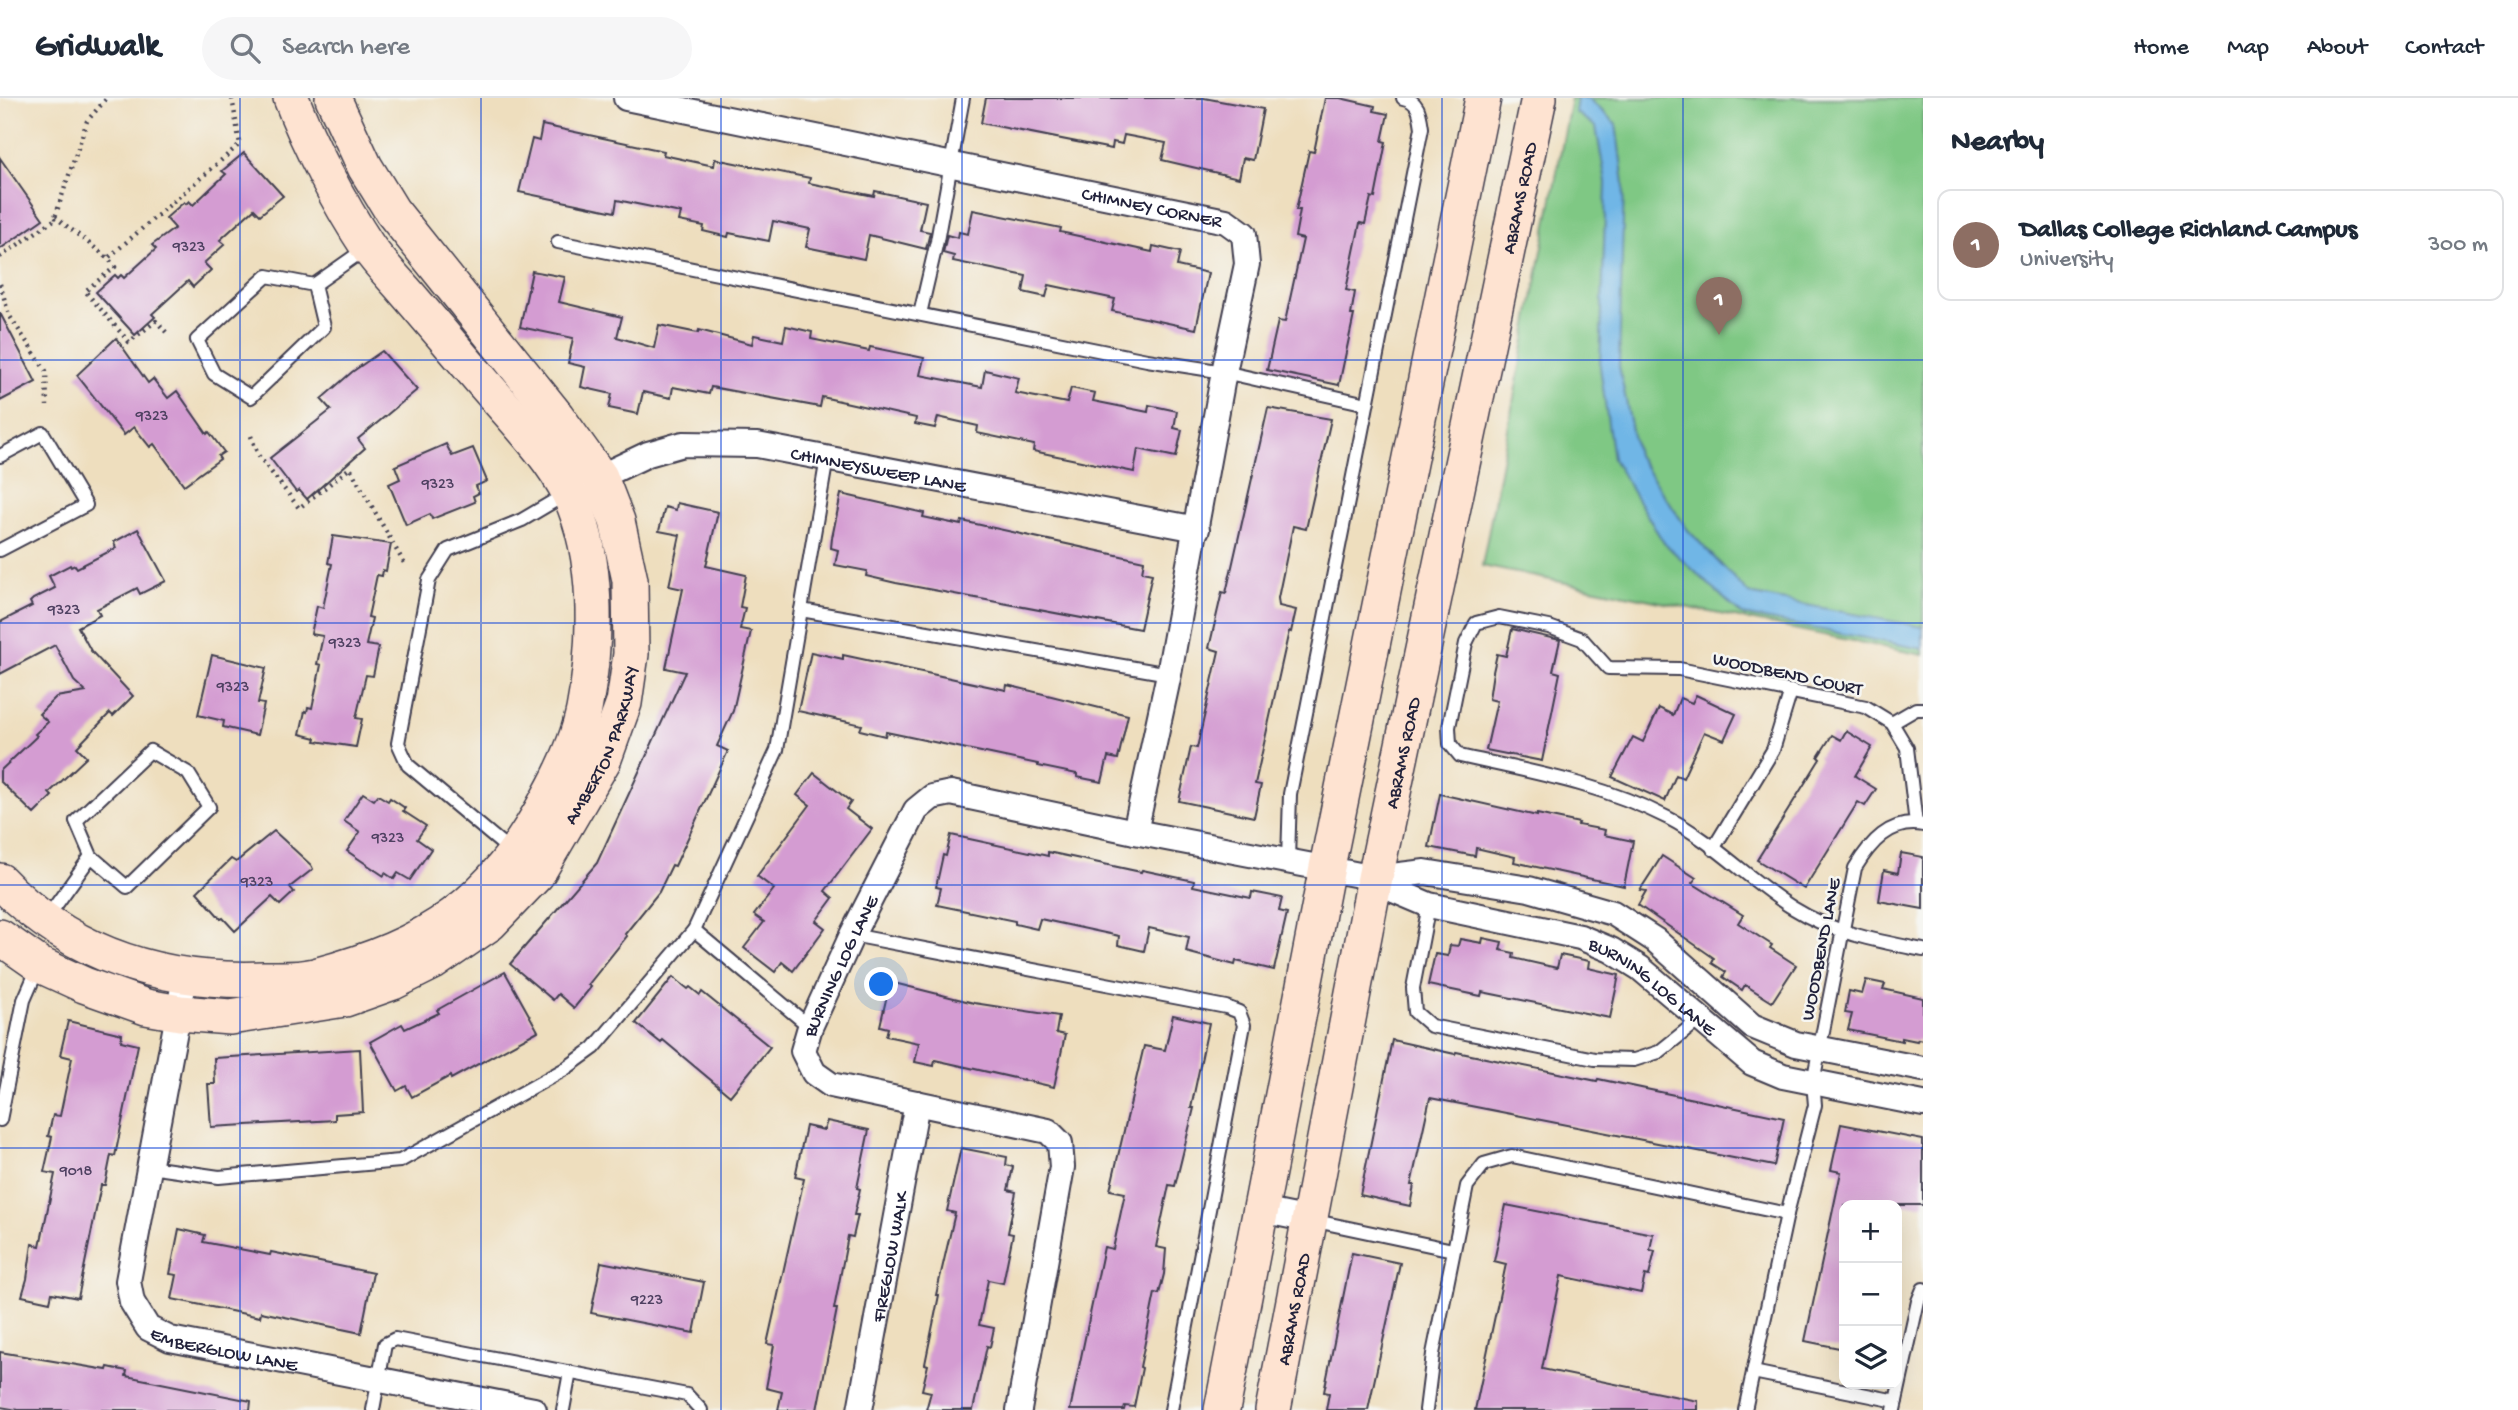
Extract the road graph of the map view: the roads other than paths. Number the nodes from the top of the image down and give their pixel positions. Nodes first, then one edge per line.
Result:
1 (334, 98) edge
2 (626, 98) edge
3 (963, 98) edge
4 (1403, 98) edge
5 (1483, 98) edge
6 (1539, 98) edge
7 (1550, 98) edge
8 (296, 99) edge
9 (951, 164) junction
10 (1523, 167) junction
11 (558, 242) dead end
12 (368, 247) junction
13 (314, 285) junction
14 (920, 314) junction
15 (1224, 372) junction
16 (1367, 404) junction
17 (0, 456) edge
18 (827, 458) junction
19 (600, 477) junction
20 (569, 492) junction
21 (1197, 529) junction
22 (0, 550) edge
23 (801, 610) junction
24 (1169, 674) junction
25 (1791, 691) junction
26 (1923, 709) edge
27 (1892, 723) junction
28 (1919, 825) edge
29 (1135, 832) junction
30 (1713, 849) junction
31 (514, 854) junction
32 (91, 856) junction
33 (1288, 860) junction
34 (1327, 867) junction
35 (1375, 878) junction
36 (0, 881) edge
37 (1429, 905) junction
38 (46, 920) junction
39 (694, 930) junction
40 (1841, 932) junction
41 (852, 935) junction
42 (0, 937) edge
43 (1923, 950) edge
44 (40, 965) junction
45 (186, 977) junction
46 (180, 1013) junction
47 (1699, 1020) junction
48 (810, 1027) junction
49 (1819, 1049) junction
50 (1923, 1069) edge
51 (1813, 1082) junction
52 (917, 1102) junction
53 (1923, 1104) edge
54 (0, 1120) edge
55 (150, 1167) junction
56 (1261, 1210) junction
57 (1787, 1214) junction
58 (1310, 1220) junction
59 (1453, 1251) junction
60 (1921, 1298) edge
61 (570, 1372) junction
62 (1753, 1372) junction
63 (378, 1380) junction
64 (1895, 1406) edge
65 (373, 1410) edge
66 (534, 1410) edge
67 (563, 1410) edge
68 (701, 1410) edge
69 (860, 1410) edge
70 (1019, 1410) edge
71 (1171, 1410) edge
72 (1222, 1410) edge
73 (1273, 1410) edge
74 (1426, 1410) edge
75 (1745, 1410) edge

1 - 19 street, AMBERTON PARKWAY
2 - 9 street, CHIMNEY CORNER
3 - 9 lane
4 - 16 lane
5 - 34 street
6 - 10 street, ABRAMS ROAD
7 - 10 street
8 - 12 street, AMBERTON PARKWAY
9 - 14 lane
9 - 15 street, CHIMNEY CORNER
10 - 35 street, ABRAMS ROAD
11 - 14 lane
12 - 13 lane
12 - 20 street, AMBERTON PARKWAY
13 - 13 lane
14 - 15 lane
15 - 16 lane
15 - 21 street, CHIMNEY CORNER
16 - 33 lane
17 - 22 lane
18 - 19 street, CHIMNEYSWEEP LANE
18 - 21 street, CHIMNEYSWEEP LANE
18 - 23 lane
19 - 20 street, CHIMNEYSWEEP LANE
19 - 46 street, AMBERTON PARKWAY
20 - 31 street, AMBERTON PARKWAY
20 - 31 lane
21 - 24 street, CHIMNEY CORNER
23 - 24 lane
23 - 39 lane
24 - 29 street, CHIMNEY CORNER
25 - 27 lane, WOODBEND COURT
25 - 30 lane
25 - 30 lane, WOODBEND COURT
26 - 27 lane
27 - 28 lane
28 - 40 lane, WOODBEND LANE
29 - 33 street, BURNING LOG LANE
29 - 41 street, BURNING LOG LANE
30 - 40 lane
31 - 45 street, AMBERTON PARKWAY
32 - 32 lane
32 - 38 lane
33 - 34 street, BURNING LOG LANE
34 - 35 street, BURNING LOG LANE
34 - 56 street
35 - 37 street, BURNING LOG LANE
35 - 49 street, BURNING LOG LANE
35 - 58 street, ABRAMS ROAD
36 - 38 street, AMBERTON PARKWAY
37 - 47 street, BURNING LOG LANE
37 - 47 lane
38 - 45 street, AMBERTON PARKWAY
39 - 48 lane
39 - 55 lane
40 - 43 lane
40 - 49 lane, WOODBEND LANE
41 - 48 street, BURNING LOG LANE
41 - 71 lane
42 - 44 street, AMBERTON PARKWAY
44 - 46 street, AMBERTON PARKWAY
44 - 54 lane
45 - 46 street, EMBERGLOW LANE
46 - 55 street, EMBERGLOW LANE
47 - 51 street, BURNING LOG LANE
48 - 52 street, BURNING LOG LANE
49 - 50 street, BURNING LOG LANE
49 - 51 lane, WOODBEND LANE
51 - 53 street, BURNING LOG LANE
51 - 57 lane, WOODBEND LANE
52 - 69 street, FIREGLOW WALK
52 - 70 street, BURNING LOG LANE
55 - 63 street, EMBERGLOW LANE
56 - 58 street
56 - 72 street
57 - 59 lane
57 - 62 lane, WOODBEND LANE
58 - 59 lane
58 - 73 street, ABRAMS ROAD
59 - 74 lane
60 - 64 lane
61 - 63 lane
61 - 67 lane
61 - 68 lane
62 - 64 lane
62 - 75 lane, WOODBEND LANE
63 - 65 lane
63 - 66 street, EMBERGLOW LANE

